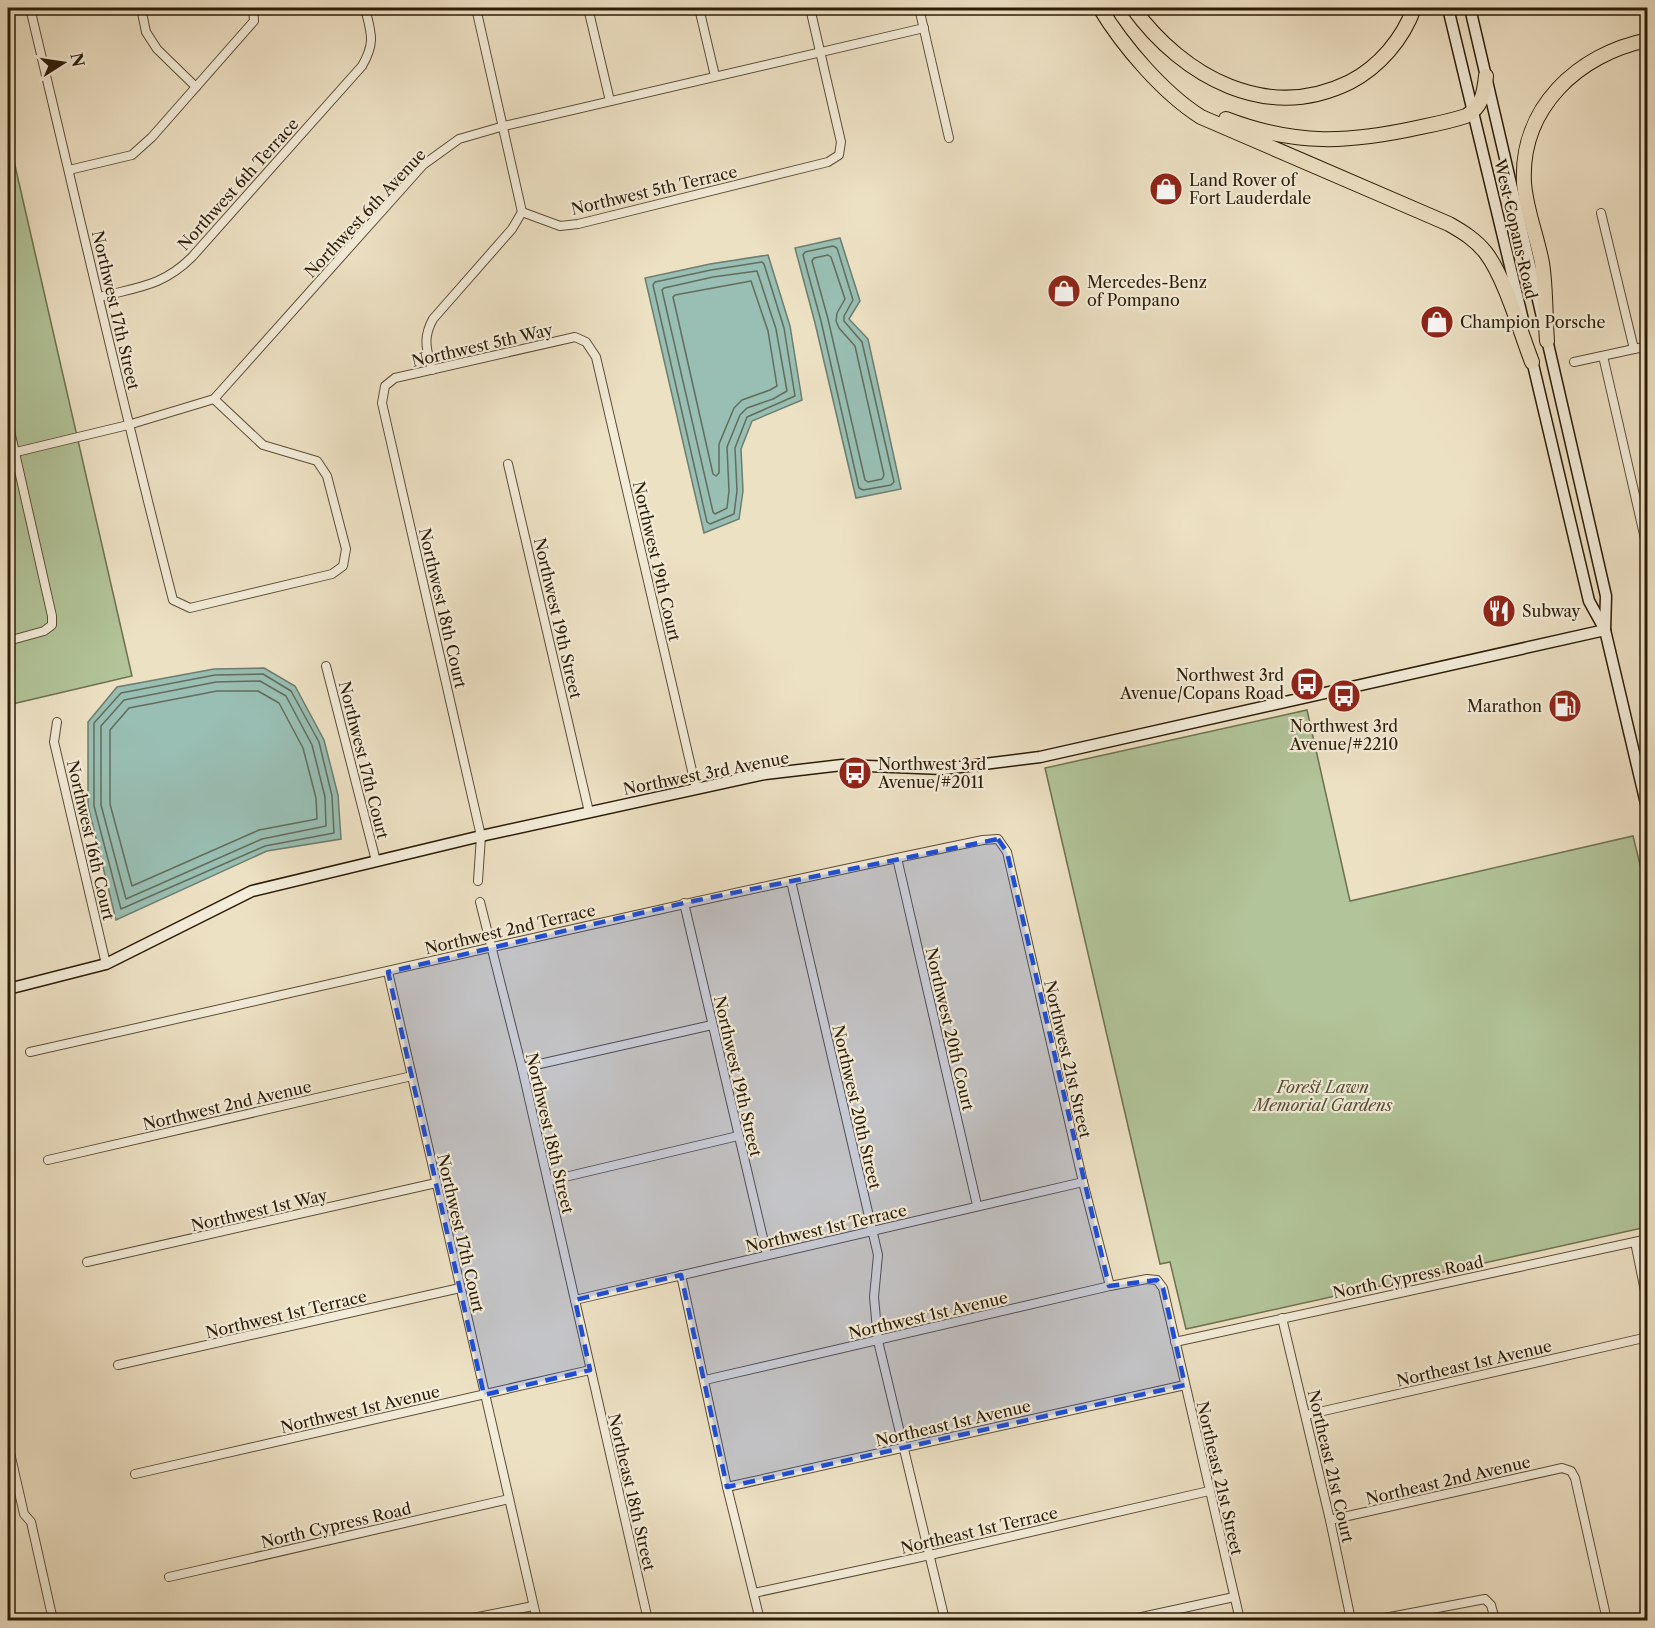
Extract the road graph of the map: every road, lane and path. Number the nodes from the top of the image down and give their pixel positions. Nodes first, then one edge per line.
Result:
1 (30, 8) edge
2 (141, 8) edge
3 (253, 8) edge
4 (365, 8) edge
5 (476, 8) edge
6 (588, 8) edge
7 (699, 8) edge
8 (810, 8) edge
9 (919, 8) edge
10 (1100, 8) edge
11 (1133, 8) edge
12 (1414, 8) edge
13 (1448, 8) edge
14 (1470, 8) edge
15 (924, 28) junction
16 (1647, 40) edge
17 (820, 52) junction
18 (1147, 67) junction
19 (715, 76) junction
20 (1486, 76) junction
21 (196, 87) junction
22 (610, 101) junction
23 (1473, 112) junction
24 (504, 126) junction
25 (949, 138) dead end
26 (69, 170) junction
27 (522, 212) junction
28 (1600, 213) dead end
29 (100, 297) junction
30 (1547, 341) junction
31 (586, 342) joint
32 (1647, 346) edge
33 (1634, 349) junction
34 (1603, 356) junction
35 (1532, 362) junction
36 (1574, 363) dead end
37 (432, 370) junction
38 (386, 386) joint
39 (214, 399) junction
40 (8, 422) edge
41 (128, 425) junction
42 (11, 453) edge
43 (508, 464) dead end
44 (1647, 552) edge
45 (1605, 630) junction
46 (8, 641) edge
47 (326, 666) dead end
48 (57, 722) dead end
49 (696, 788) junction
50 (590, 812) junction
51 (1647, 812) edge
52 (481, 836) junction
53 (998, 839) joint
54 (897, 858) junction
55 (376, 861) junction
56 (478, 881) dead end
57 (791, 881) junction
58 (480, 902) dead end
59 (684, 903) junction
60 (492, 947) junction
61 (106, 964) junction
62 (388, 972) junction
63 (8, 989) edge
64 (712, 1025) junction
65 (30, 1052) dead end
66 (522, 1068) junction
67 (412, 1076) junction
68 (738, 1136) junction
69 (48, 1160) dead end
70 (548, 1181) junction
71 (1083, 1182) junction
72 (436, 1183) junction
73 (978, 1205) junction
74 (872, 1232) junction
75 (1647, 1239) edge
76 (1635, 1242) junction
77 (767, 1255) junction
78 (87, 1262) dead end
79 (681, 1275) junction
80 (1110, 1286) junction
81 (460, 1288) junction
82 (574, 1300) junction
83 (1647, 1306) edge
84 (1282, 1318) junction
85 (1647, 1337) edge
86 (878, 1341) junction
87 (1175, 1342) junction
88 (118, 1365) dead end
89 (590, 1370) junction
90 (705, 1380) junction
91 (1185, 1385) junction
92 (484, 1395) junction
93 (1306, 1415) junction
94 (8, 1444) edge
95 (905, 1448) junction
96 (135, 1474) dead end
97 (727, 1487) junction
98 (1209, 1491) junction
99 (509, 1499) junction
100 (1330, 1520) junction
101 (930, 1555) junction
102 (169, 1577) dead end
103 (753, 1593) junction
104 (1234, 1597) junction
105 (533, 1606) junction
106 (53, 1620) edge
107 (463, 1620) edge
108 (537, 1620) edge
109 (648, 1620) edge
110 (760, 1620) edge
111 (945, 1620) edge
112 (1128, 1620) edge
113 (1240, 1620) edge
114 (1351, 1620) edge
115 (1374, 1620) edge
116 (1495, 1620) edge
117 (1607, 1620) edge

1 - 26 street, Northwest 17th Street
2 - 21 street
3 - 21 street
4 - 29 street, Northwest 6th Terrace
5 - 24 street
6 - 22 street
7 - 19 street
8 - 17 street
9 - 15 street
10 - 18 highway
11 - 12 highway
13 - 23 street, West Copans Road
14 - 20 street, West Copans Road
15 - 17 street, Northwest 6th Avenue
15 - 25 street
16 - 30 highway
17 - 19 street, Northwest 6th Avenue
17 - 27 street, Northwest 5th Terrace
18 - 23 highway
18 - 35 highway
19 - 22 street, Northwest 6th Avenue
20 - 23 highway
20 - 30 street, West Copans Road
21 - 26 street
22 - 24 street, Northwest 6th Avenue
23 - 35 street, West Copans Road
24 - 27 street
24 - 39 street, Northwest 6th Avenue
26 - 29 street, Northwest 17th Street
27 - 37 street
28 - 33 street
29 - 41 street, Northwest 17th Street
30 - 45 street, West Copans Road
31 - 37 street, Northwest 5th Way
31 - 49 street, Northwest 19th Court
32 - 33 street
33 - 34 street
34 - 36 street
34 - 44 street
35 - 45 street, West Copans Road
37 - 38 street, Northwest 5th Way
38 - 52 street, Northwest 18th Court
39 - 41 street
39 - 41 street, Northwest 17th Street
40 - 42 street
41 - 42 street
42 - 46 street
43 - 50 street, Northwest 19th Street
45 - 49 street, Northwest 3rd Avenue
45 - 51 street, West Copans Road
47 - 55 street, Northwest 17th Court
48 - 61 street, Northwest 16th Court
49 - 50 street, Northwest 3rd Avenue
50 - 52 street, Northwest 3rd Avenue
52 - 55 street, Northwest 3rd Avenue
52 - 56 street
53 - 54 street, Northwest 2nd Terrace
53 - 71 street, Northwest 21st Street
54 - 57 street, Northwest 2nd Terrace
54 - 73 street, Northwest 20th Court
55 - 61 street, Northwest 3rd Avenue
57 - 59 street, Northwest 2nd Terrace
57 - 74 street, Northwest 20th Street
58 - 60 street, Northwest 18th Street
59 - 60 street, Northwest 2nd Terrace
59 - 64 street, Northwest 19th Street
60 - 62 street, Northwest 2nd Terrace
60 - 66 street, Northwest 18th Street
61 - 63 street, Northwest 3rd Avenue
62 - 65 street, Northwest 2nd Terrace
62 - 67 street, Northwest 17th Court
64 - 66 street
64 - 68 street, Northwest 19th Street
66 - 70 street, Northwest 18th Street
67 - 69 street, Northwest 2nd Avenue
67 - 72 street, Northwest 17th Court
68 - 70 street
68 - 77 street, Northwest 19th Street
70 - 82 street, Northwest 18th Street
71 - 73 street, Northwest 1st Terrace
71 - 80 street, Northwest 21st Street
72 - 78 street, Northwest 1st Way
72 - 81 street, Northwest 17th Court
73 - 74 street, Northwest 1st Terrace
74 - 77 street, Northwest 1st Terrace
74 - 86 street, Northwest 20th Street
75 - 76 street, North Cypress Road
76 - 83 street
76 - 84 street, North Cypress Road
77 - 79 street, Northwest 1st Terrace
79 - 82 street, Northwest 1st Terrace
79 - 90 street
80 - 86 street, Northwest 1st Avenue
80 - 87 street, Northwest 1st Avenue
81 - 88 street, Northwest 1st Terrace
81 - 92 street, Northwest 17th Court
82 - 89 street, Northwest 18th Street
84 - 87 street, North Cypress Road
84 - 93 street, Northeast 21st Court
85 - 93 street, Northeast 1st Avenue
86 - 90 street, Northwest 1st Avenue
86 - 95 street, Northwest 20th Street
87 - 91 street, Northeast 21st Street
89 - 92 street, Northwest 1st Avenue
89 - 109 street, Northeast 18th Street
90 - 97 street
91 - 95 street, Northeast 1st Avenue
91 - 98 street, Northeast 21st Street
92 - 96 street, Northwest 1st Avenue
92 - 99 street, Northwest 17th Court
93 - 100 street, Northeast 21st Court
94 - 106 street
95 - 97 street, Northeast 1st Avenue
95 - 101 street, Northwest 20th Street
97 - 103 street
98 - 101 street, Northeast 1st Terrace
98 - 104 street, Northeast 21st Street
99 - 102 street, North Cypress Road
99 - 105 street, Northwest 17th Court
100 - 114 street, Northeast 21st Court
100 - 117 street, Northeast 2nd Avenue
101 - 103 street, Northeast 1st Terrace
101 - 111 street, Northwest 20th Street
103 - 110 street
104 - 112 street
104 - 113 street, Northeast 21st Street
105 - 107 street
105 - 108 street, Northwest 17th Court
115 - 116 street

